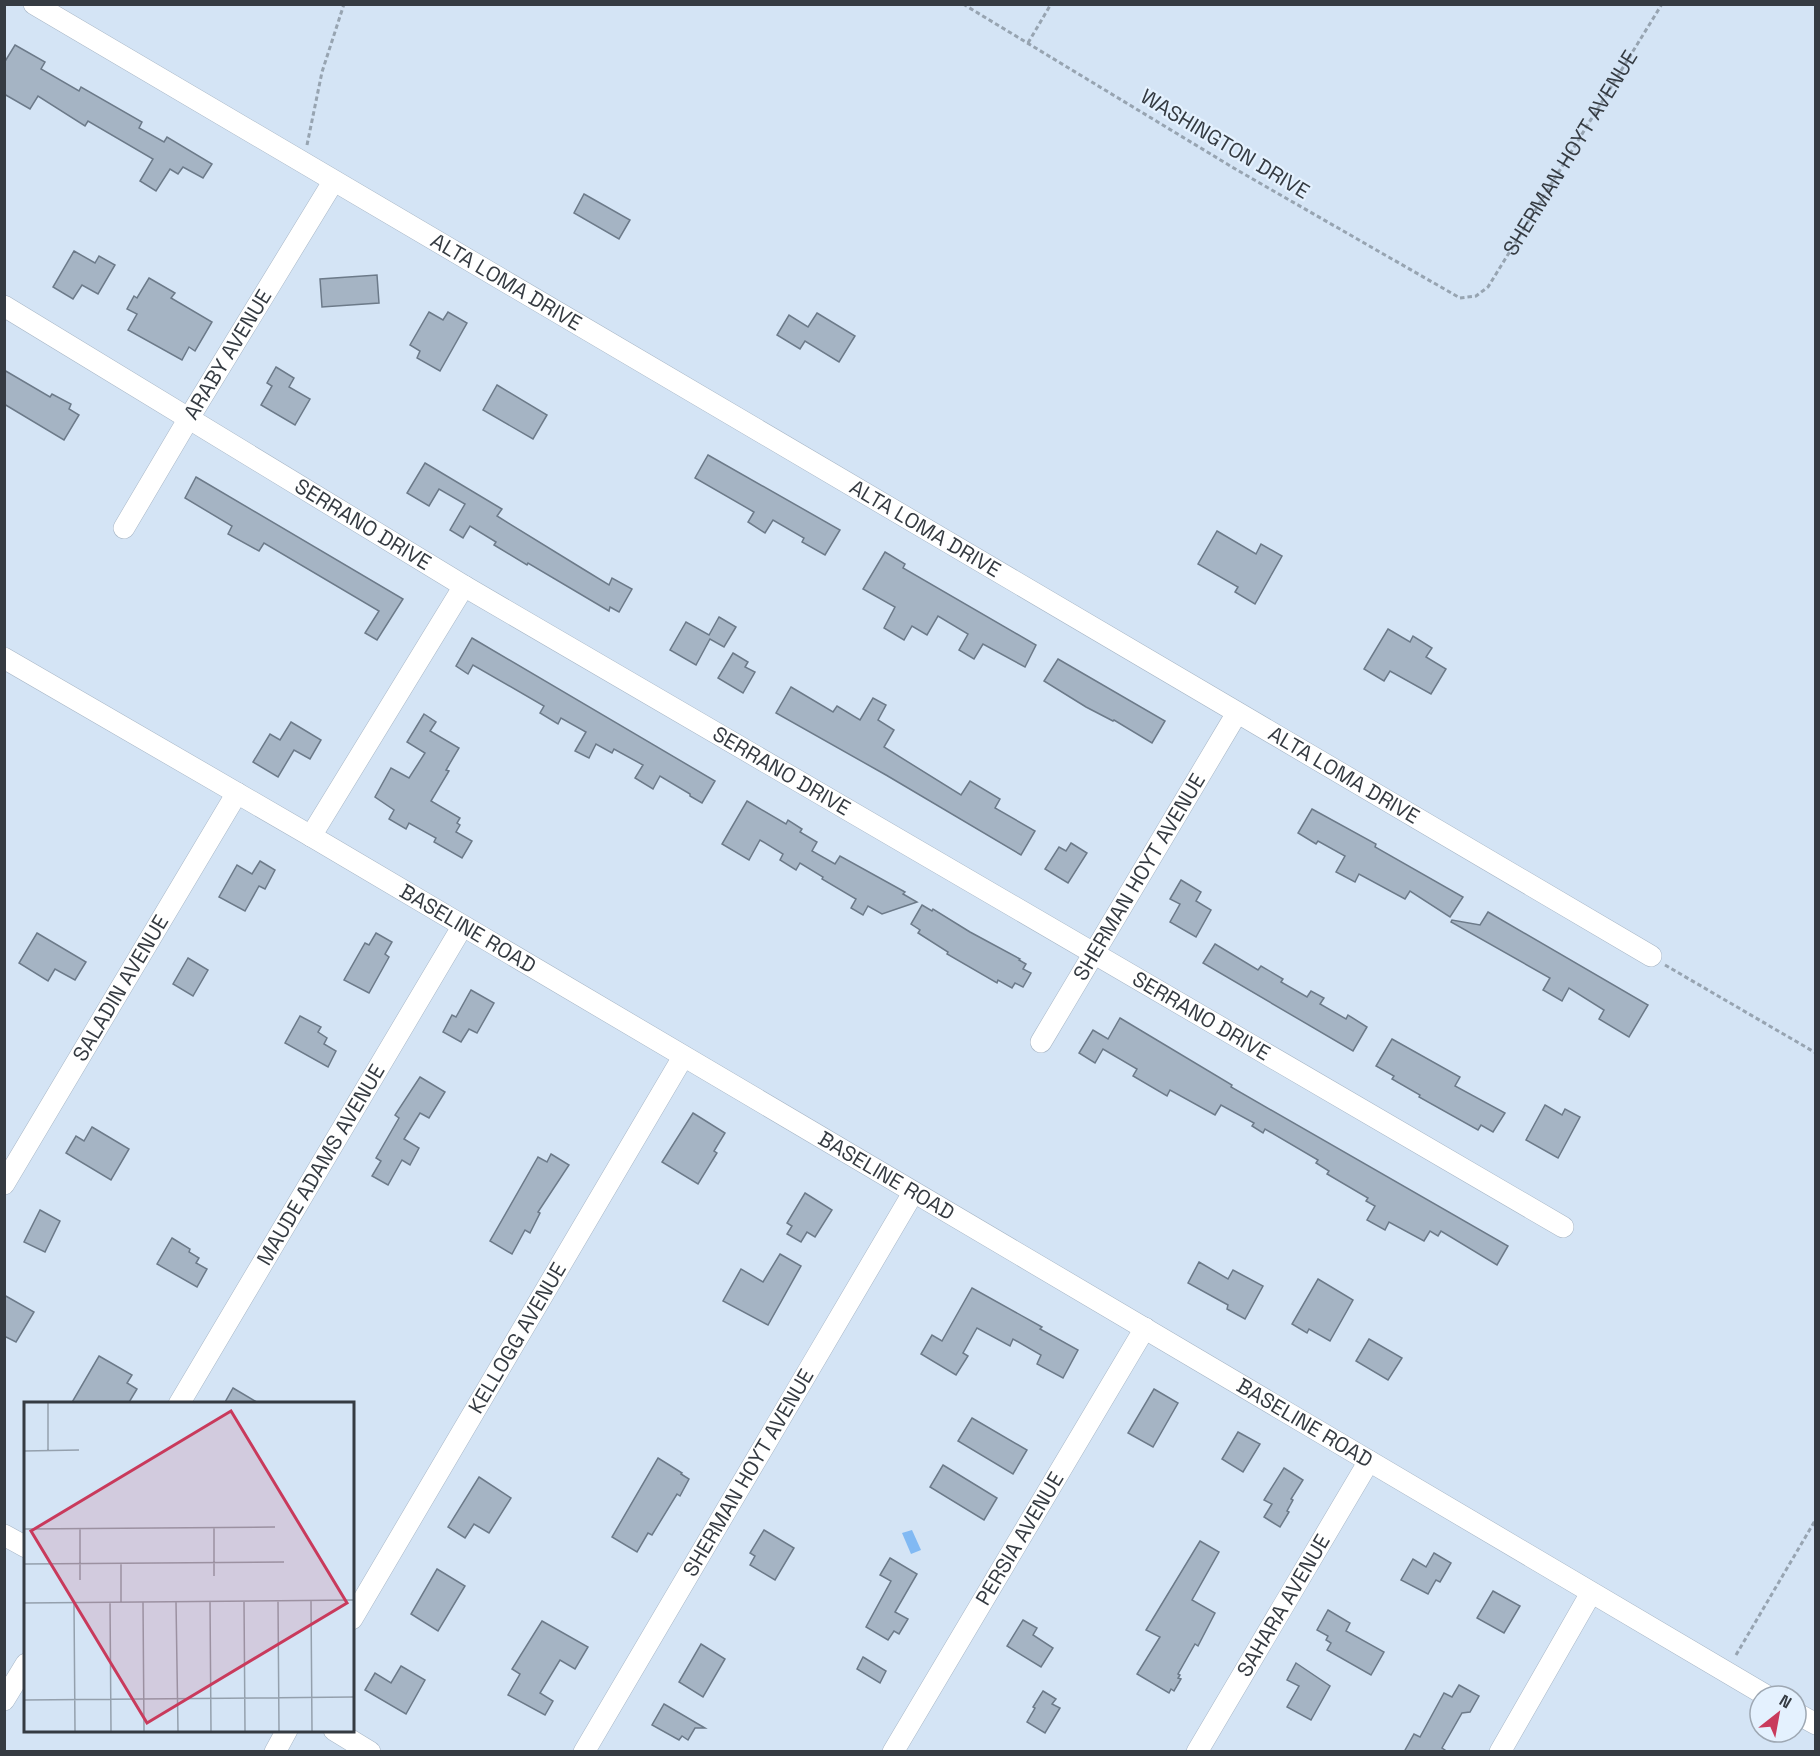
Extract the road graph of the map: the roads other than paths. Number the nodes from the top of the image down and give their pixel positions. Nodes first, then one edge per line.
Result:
1 (34, 4) edge
2 (333, 182) junction
3 (4, 306) edge
4 (189, 418) junction
5 (124, 528) dead end
6 (464, 586) junction
7 (4, 658) edge
8 (1237, 713) junction
9 (237, 793) junction
10 (311, 836) junction
11 (462, 927) junction
12 (1094, 952) junction
13 (1651, 956) road end
14 (1041, 1042) dead end
15 (683, 1057) junction
16 (4, 1184) edge
17 (913, 1193) junction
18 (1563, 1227) dead end
19 (1145, 1328) junction
20 (180, 1402) edge
21 (1369, 1461) junction
22 (4, 1535) edge
23 (24, 1546) edge
24 (1591, 1593) junction
25 (354, 1616) edge
26 (24, 1667) edge
27 (1748, 1685) edge
28 (4, 1700) edge
29 (286, 1732) edge
30 (336, 1732) edge
31 (275, 1752) edge
32 (370, 1752) edge
33 (584, 1752) edge
34 (893, 1752) edge
35 (1197, 1752) edge
36 (1500, 1752) edge

1 - 2 street, ALTA LOMA DRIVE
2 - 4 street, ARABY AVENUE
2 - 8 street, ALTA LOMA DRIVE
3 - 4 street, SERRANO DRIVE
4 - 5 street, ARABY AVENUE
4 - 6 street, SERRANO DRIVE
6 - 10 street
6 - 12 street, SERRANO DRIVE
7 - 9 street, BASELINE ROAD
8 - 12 street, SHERMAN HOYT AVENUE
8 - 13 street, ALTA LOMA DRIVE
9 - 10 street, BASELINE ROAD
9 - 16 street, SALADIN AVENUE
10 - 11 street, BASELINE ROAD
11 - 15 street, BASELINE ROAD
11 - 20 street, MAUDE ADAMS AVENUE
12 - 14 street, SHERMAN HOYT AVENUE
12 - 18 street, SERRANO DRIVE
15 - 17 street, BASELINE ROAD
15 - 25 street, KELLOGG AVENUE
17 - 19 street, BASELINE ROAD
17 - 33 street, SHERMAN HOYT AVENUE
19 - 21 street, BASELINE ROAD
19 - 34 street, PERSIA AVENUE
21 - 24 street, BASELINE ROAD
21 - 35 street, SAHARA AVENUE
22 - 23 street
24 - 27 street, BASELINE ROAD
24 - 36 street
26 - 28 street
29 - 31 street
30 - 32 street

